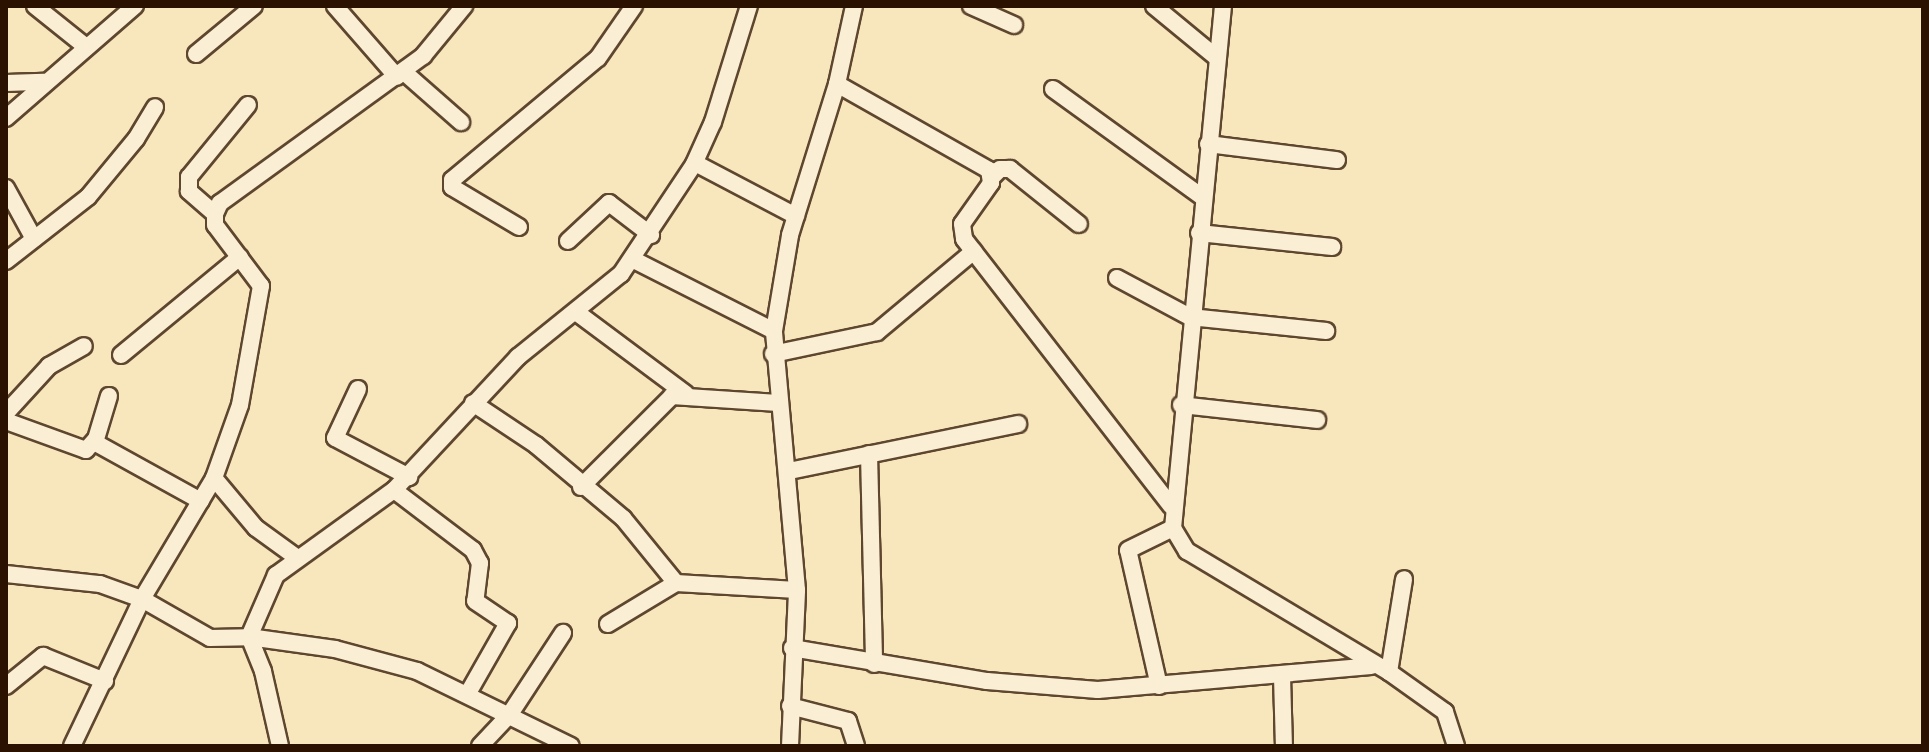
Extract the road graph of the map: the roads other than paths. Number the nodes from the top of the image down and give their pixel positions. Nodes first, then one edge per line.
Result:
1 (35, 6) edge
2 (135, 6) edge
3 (254, 6) edge
4 (335, 6) edge
5 (464, 6) edge
6 (634, 6) edge
7 (749, 6) edge
8 (854, 6) edge
9 (971, 6) edge
10 (1154, 6) edge
11 (1223, 6) edge
12 (1014, 25) dead end
13 (85, 46) junction
14 (196, 54) dead end
15 (1217, 58) junction
16 (400, 74) junction
17 (44, 82) junction
18 (6, 83) edge
19 (837, 84) junction
20 (1053, 89) dead end
21 (248, 105) dead end
22 (155, 107) dead end
23 (6, 118) edge
24 (461, 122) dead end
25 (1208, 144) junction
26 (1337, 160) dead end
27 (695, 163) junction
28 (992, 177) junction
29 (6, 188) edge
30 (1202, 197) junction
31 (215, 214) junction
32 (796, 216) junction
33 (1079, 224) dead end
34 (519, 227) dead end
35 (1199, 233) junction
36 (651, 235) junction
37 (34, 239) junction
38 (568, 241) dead end
39 (1332, 247) dead end
40 (974, 251) junction
41 (240, 257) junction
42 (632, 259) junction
43 (6, 261) edge
44 (1117, 278) dead end
45 (576, 312) junction
46 (1190, 317) junction
47 (774, 331) junction
48 (1326, 331) dead end
49 (84, 346) dead end
50 (773, 354) junction
51 (121, 355) dead end
52 (358, 389) dead end
53 (686, 394) junction
54 (109, 396) dead end
55 (473, 403) junction
56 (778, 403) junction
57 (1181, 405) junction
58 (6, 413) edge
59 (1317, 420) dead end
60 (6, 421) edge
61 (1018, 424) dead end
62 (94, 442) junction
63 (869, 454) junction
64 (789, 471) junction
65 (409, 477) junction
66 (214, 478) junction
67 (581, 487) junction
68 (394, 490) junction
69 (201, 501) junction
70 (1171, 506) junction
71 (1173, 528) junction
72 (296, 557) junction
73 (6, 574) edge
74 (1404, 579) dead end
75 (676, 583) junction
76 (797, 590) junction
77 (142, 599) junction
78 (608, 624) dead end
79 (563, 633) dead end
80 (249, 637) junction
81 (792, 648) junction
82 (874, 664) junction
83 (1371, 666) junction
84 (1389, 672) junction
85 (1282, 676) junction
86 (105, 681) junction
87 (6, 686) edge
88 (1159, 686) junction
89 (468, 693) junction
90 (790, 706) junction
91 (510, 714) junction
92 (72, 746) edge
93 (280, 746) edge
94 (480, 746) edge
95 (571, 746) edge
96 (790, 746) edge
97 (856, 746) edge
98 (1284, 746) edge
99 (1456, 746) edge

1 - 13 street
2 - 13 street
3 - 14 street
4 - 16 street
5 - 16 street
6 - 34 street
7 - 27 street
8 - 19 street
9 - 12 street
10 - 15 street
11 - 15 street
13 - 17 street
15 - 25 street
16 - 24 street
16 - 31 street
17 - 18 street
17 - 23 street
19 - 28 street
19 - 32 street
20 - 30 street
21 - 31 street
22 - 37 street
25 - 26 street
25 - 30 street
27 - 32 street
27 - 36 street
28 - 33 street
28 - 40 street
29 - 37 street
30 - 35 street
31 - 41 street
32 - 47 street
35 - 39 street
35 - 46 street
36 - 38 street
36 - 42 street
37 - 43 street
40 - 50 street
40 - 70 street
41 - 51 street
41 - 66 street
42 - 45 street
42 - 47 street
44 - 46 street
45 - 53 street
45 - 55 street
46 - 48 street
46 - 57 street
47 - 50 street
49 - 58 street
50 - 56 street
52 - 65 street
53 - 56 street
53 - 67 street
54 - 62 street
55 - 65 street
55 - 67 street
56 - 64 street
57 - 59 street
57 - 70 street
60 - 62 street
61 - 63 street
62 - 69 street
63 - 64 street
63 - 82 street
64 - 76 street
65 - 68 street
66 - 69 street
66 - 72 street
67 - 75 street
68 - 72 street
68 - 89 street
69 - 77 street
70 - 71 street
71 - 83 street
71 - 88 street
72 - 80 street
73 - 77 street
74 - 84 street
75 - 76 street
75 - 78 street
76 - 81 street
77 - 80 street
77 - 86 street
79 - 91 street
80 - 89 street
80 - 93 street
81 - 82 street
81 - 90 street
82 - 88 street
83 - 84 street
83 - 85 street
84 - 99 street
85 - 88 street
85 - 98 street
86 - 87 street
86 - 92 street
89 - 91 street
90 - 96 street
90 - 97 street
91 - 94 street
91 - 95 street

